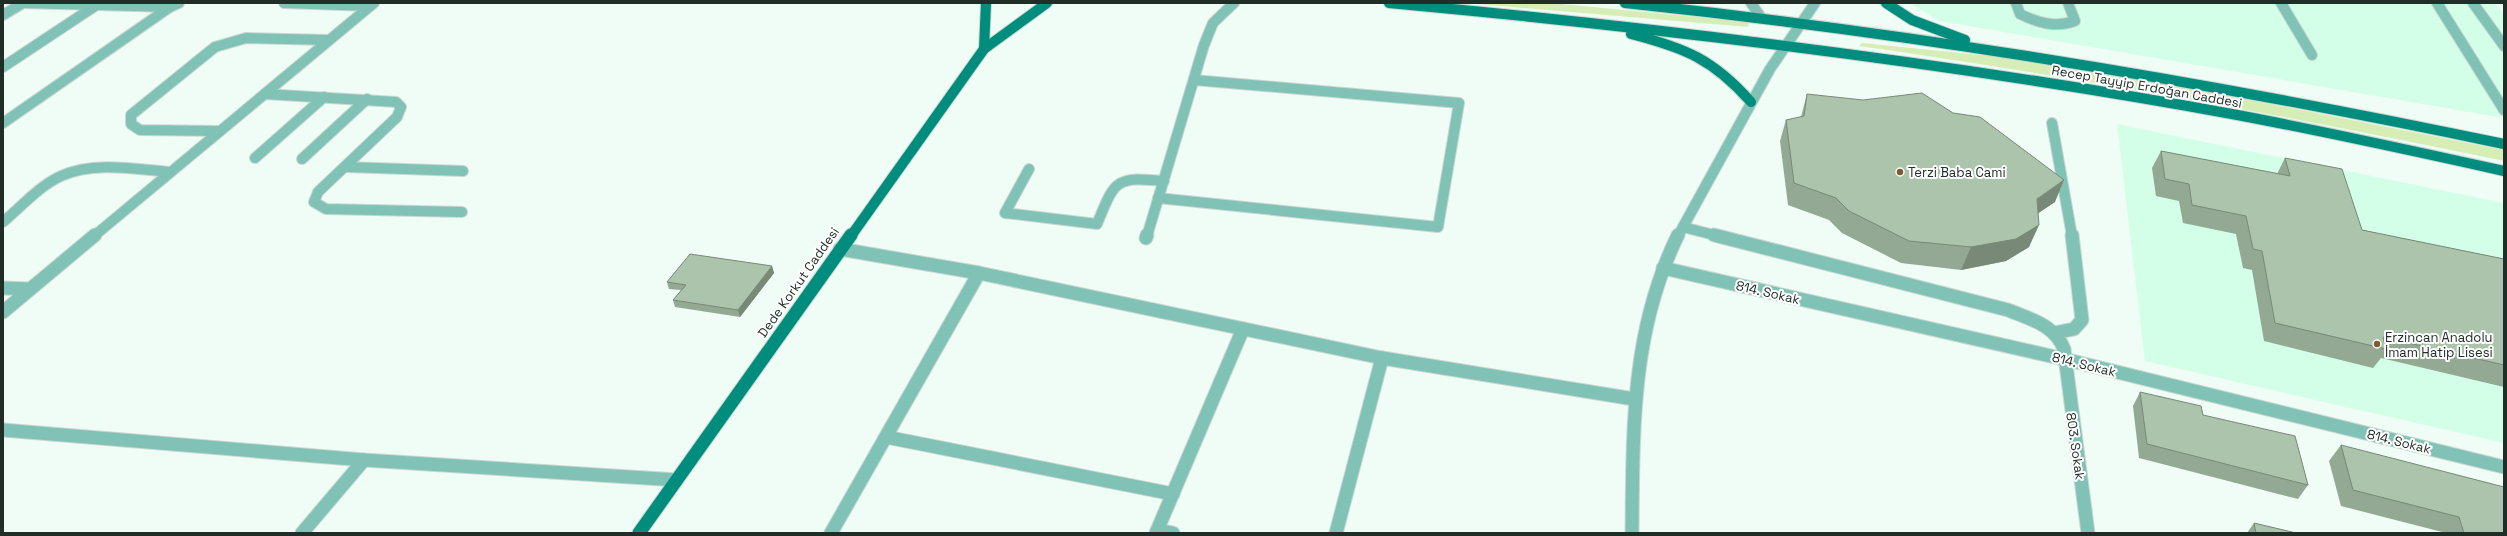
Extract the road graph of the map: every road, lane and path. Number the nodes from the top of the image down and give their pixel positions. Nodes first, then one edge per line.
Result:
1 (22, 3) edge
2 (284, 3) edge
3 (986, 3) edge
4 (1047, 3) edge
5 (1234, 3) edge
6 (1388, 3) edge
7 (1625, 3) edge
8 (1751, 3) edge
9 (1815, 3) edge
10 (1886, 3) edge
11 (2016, 3) edge
12 (2068, 3) edge
13 (2281, 3) edge
14 (2437, 3) edge
15 (2473, 3) edge
16 (98, 4) junction
17 (174, 5) edge
18 (372, 5) edge
19 (3, 15) edge
20 (1760, 16) junction
21 (1800, 21) junction
22 (1583, 22) junction
23 (330, 40) junction
24 (1783, 46) junction
25 (2504, 46) edge
26 (984, 49) junction
27 (2000, 51) junction
28 (2312, 55) dead end
29 (3, 67) edge
30 (1194, 80) junction
31 (265, 94) junction
32 (324, 97) junction
33 (367, 99) junction
34 (1751, 102) junction
35 (2504, 110) edge
36 (3, 123) edge
37 (2052, 123) dead end
38 (220, 131) junction
39 (2504, 144) edge
40 (255, 158) dead end
41 (302, 159) dead end
42 (346, 167) junction
43 (1029, 169) dead end
44 (464, 171) dead end
45 (2504, 171) edge
46 (170, 172) junction
47 (1164, 181) junction
48 (1158, 198) junction
49 (462, 212) dead end
50 (3, 222) edge
51 (1682, 227) junction
52 (1146, 238) dead end
53 (840, 249) junction
54 (1663, 268) junction
55 (979, 273) junction
56 (3, 288) edge
57 (30, 289) junction
58 (3, 312) edge
59 (1243, 329) junction
60 (2054, 333) junction
61 (1382, 358) junction
62 (2064, 359) junction
63 (1634, 399) junction
64 (3, 430) edge
65 (886, 437) junction
66 (364, 460) junction
67 (2504, 467) edge
68 (677, 480) junction
69 (1173, 494) junction
70 (1157, 531) edge
71 (302, 533) edge
72 (639, 533) edge
73 (832, 533) edge
74 (1173, 533) edge
75 (1336, 533) edge
76 (1632, 533) edge
77 (2088, 533) edge

1 - 16 street
1 - 19 street
2 - 18 street
3 - 26 main road
4 - 26 main road, Dede Korkut Caddesi
5 - 30 street
6 - 22 main road
7 - 20 main road, Recep Tayyip Erdoğan Caddesi
8 - 20 street
9 - 21 street
10 - 27 main road
11 - 12 street
13 - 28 street
14 - 35 street
15 - 25 street
16 - 17 street
16 - 29 street
17 - 36 street
18 - 23 street
20 - 21 main road, Recep Tayyip Erdoğan Caddesi
21 - 24 street
21 - 27 main road, Recep Tayyip Erdoğan Caddesi
22 - 24 main road, Recep Tayyip Erdoğan Caddesi
22 - 34 main road
23 - 31 street
23 - 38 street
24 - 34 street
24 - 45 main road, Recep Tayyip Erdoğan Caddesi
26 - 53 main road, Dede Korkut Caddesi
27 - 39 main road, Recep Tayyip Erdoğan Caddesi
30 - 47 street
30 - 48 street
31 - 32 street
31 - 38 street
32 - 33 street
32 - 40 street
33 - 41 street
33 - 42 street
34 - 51 street
37 - 60 street
38 - 46 street
42 - 44 street
42 - 49 street
43 - 47 street
46 - 50 street
46 - 57 street
47 - 48 street
48 - 52 street
51 - 54 street
51 - 60 street
53 - 55 street
53 - 68 main road, Dede Korkut Caddesi
54 - 62 street, 814. Sokak
54 - 63 street
55 - 59 street
55 - 65 street
56 - 57 street
57 - 58 street
59 - 61 street
59 - 69 street
60 - 62 street, 803. Sokak
61 - 63 street
61 - 75 street
62 - 67 street, 814. Sokak
62 - 77 street, 803. Sokak
63 - 76 street
64 - 66 street
65 - 69 street
65 - 73 street
66 - 68 street
66 - 71 street
68 - 72 main road, Dede Korkut Caddesi
69 - 70 street
70 - 74 street

